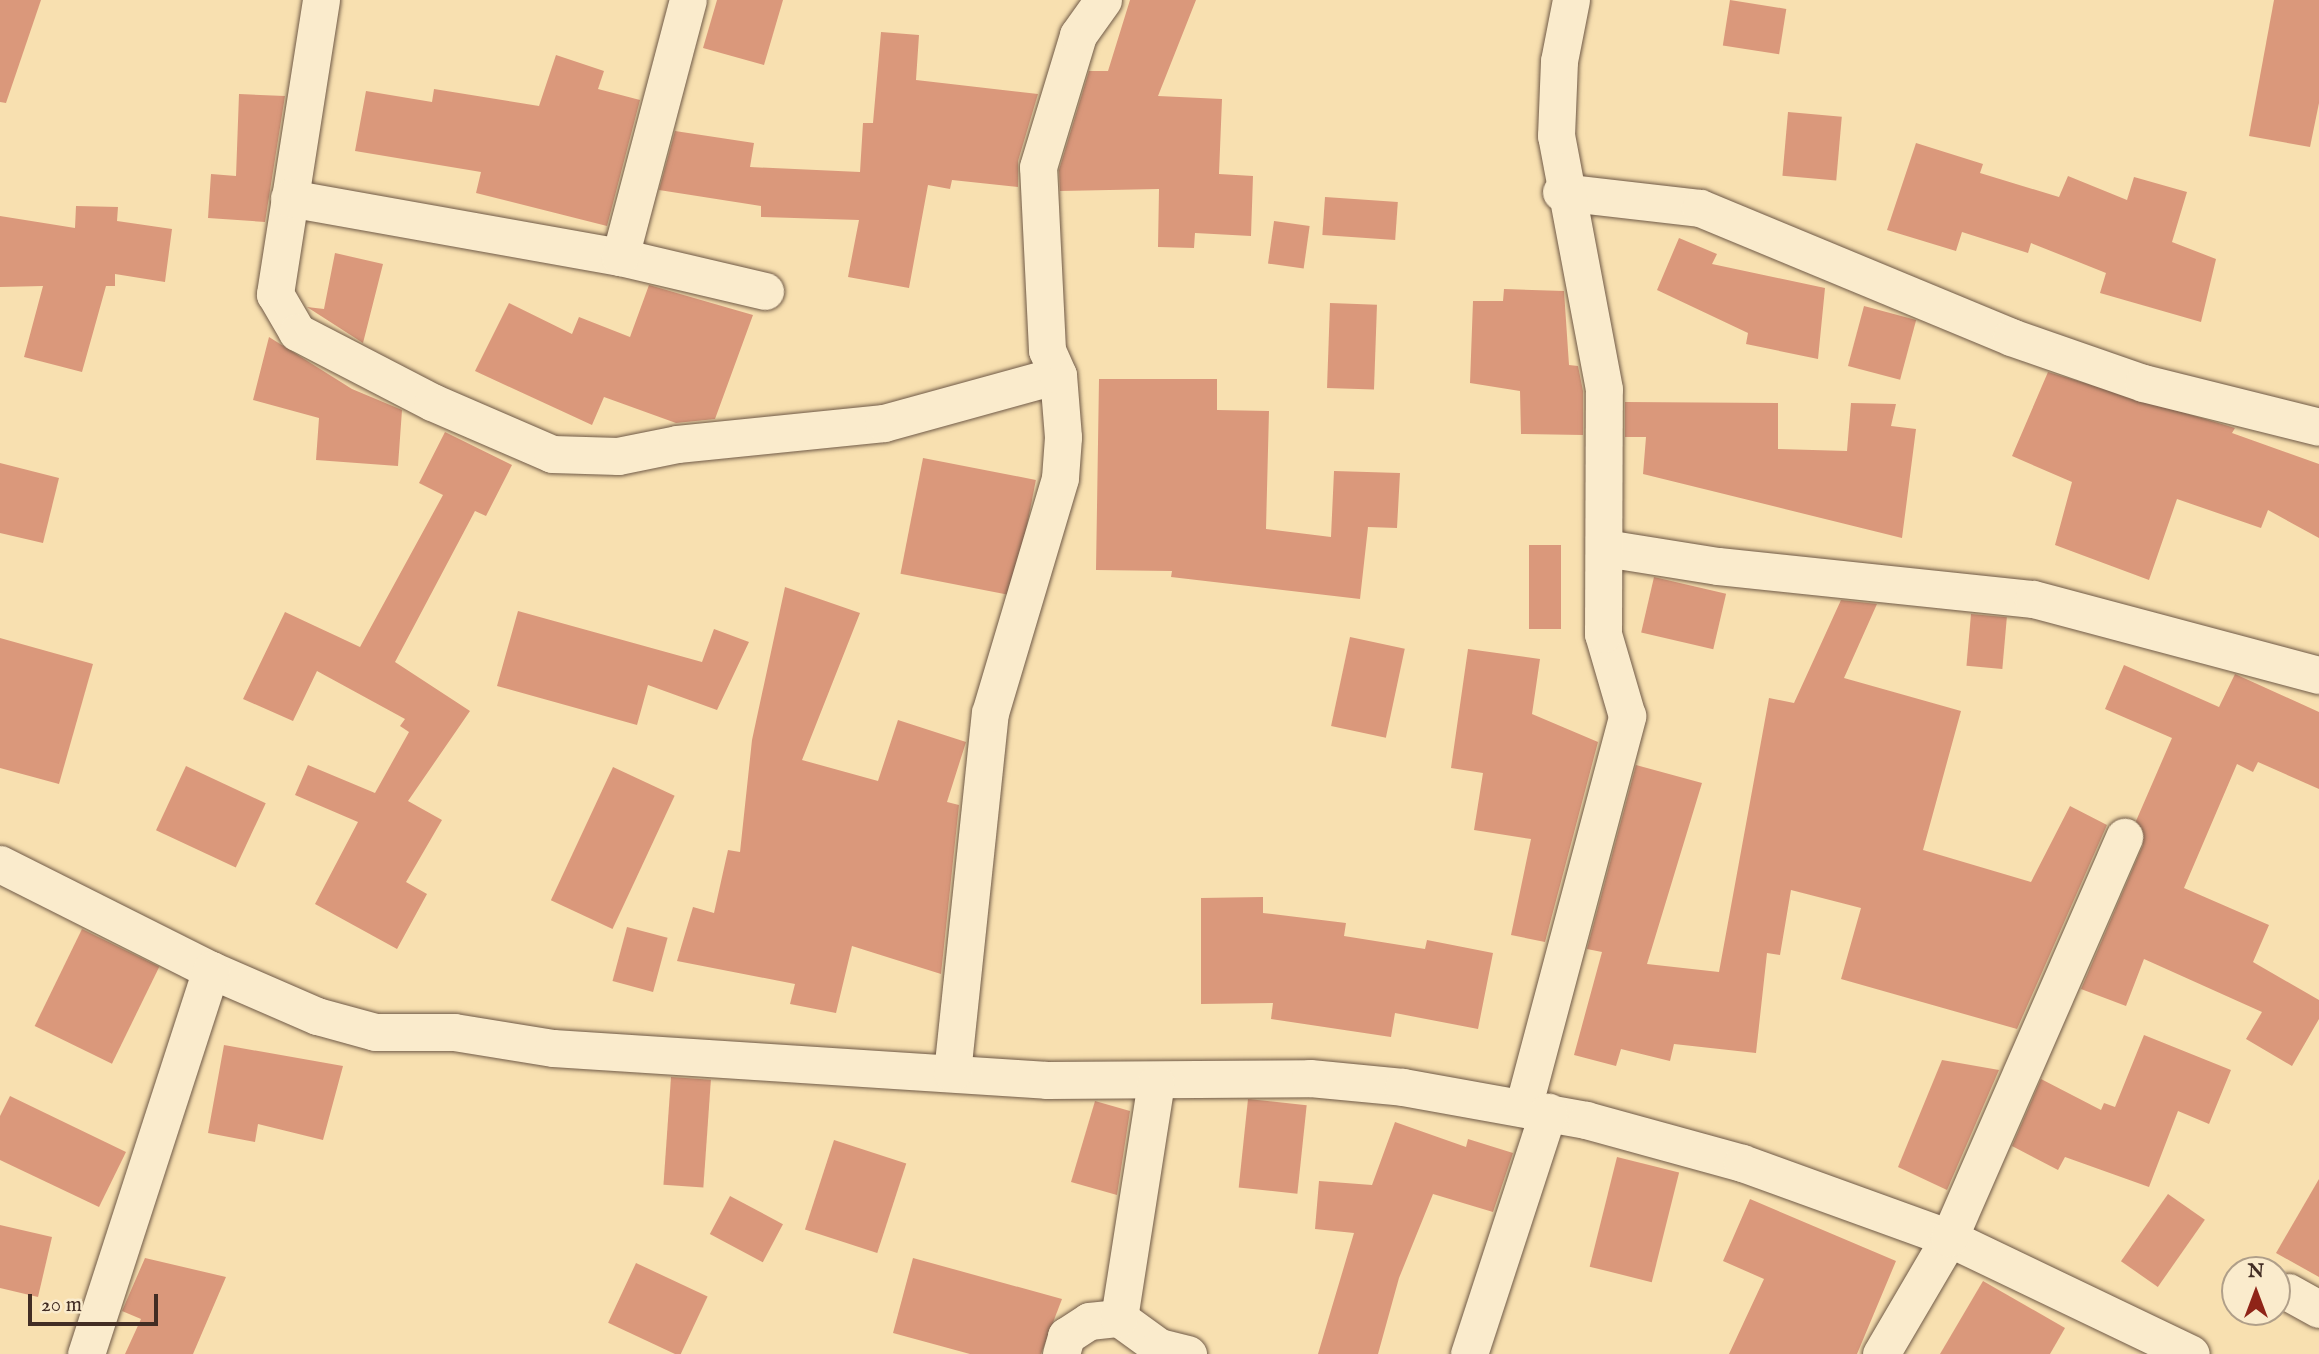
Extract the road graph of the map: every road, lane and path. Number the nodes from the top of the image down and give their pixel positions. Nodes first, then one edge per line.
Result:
1 (321, 0) edge
2 (688, 0) edge
3 (1103, 0) edge
4 (1572, 0) edge
5 (1561, 192) junction
6 (289, 198) junction
7 (620, 257) junction
8 (765, 291) dead end
9 (1058, 375) junction
10 (2319, 427) edge
11 (1605, 548) junction
12 (2319, 675) edge
13 (2124, 837) dead end
14 (0, 864) edge
15 (211, 970) junction
16 (952, 1073) junction
17 (1156, 1083) junction
18 (1535, 1110) junction
19 (1949, 1238) junction
20 (1119, 1318) junction
21 (86, 1354) edge
22 (1061, 1354) edge
23 (1188, 1354) edge
24 (1469, 1354) edge
25 (1881, 1354) edge
26 (2191, 1354) edge

1 - 6 street
2 - 7 street
3 - 9 street
4 - 5 street
5 - 10 street
5 - 11 street
6 - 7 street
6 - 9 street
7 - 8 street
9 - 16 street
11 - 12 street
11 - 18 street
13 - 19 street
14 - 15 street
15 - 16 street
15 - 21 street
16 - 17 street
17 - 18 street
17 - 20 street
18 - 19 street
18 - 24 street
19 - 25 street
19 - 26 street
20 - 22 street
20 - 23 street

